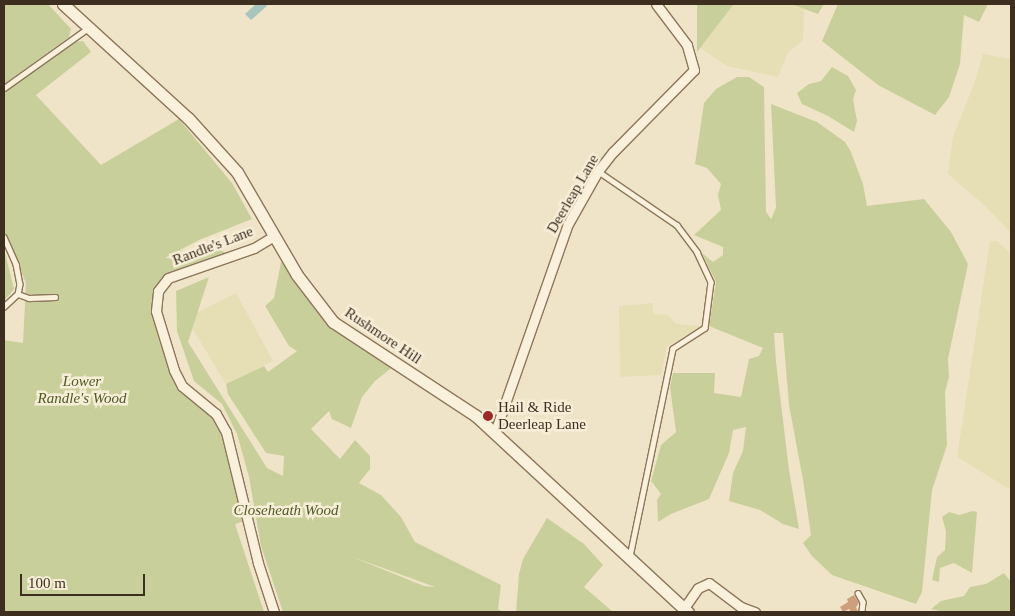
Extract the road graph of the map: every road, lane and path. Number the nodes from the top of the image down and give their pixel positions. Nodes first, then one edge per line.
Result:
1 (62, 4) edge
2 (656, 4) edge
3 (88, 28) junction
4 (4, 88) edge
5 (598, 171) junction
6 (274, 236) junction
7 (4, 237) edge
8 (18, 294) junction
9 (55, 297) dead end
10 (4, 307) edge
11 (495, 432) junction
12 (629, 559) junction
13 (858, 593) dead end
14 (680, 608) edge
15 (274, 612) edge
16 (755, 612) edge
17 (862, 612) edge

1 - 3 street, Rushmore Hill
2 - 5 street, Deerleap Lane
3 - 4 lane
3 - 6 street, Rushmore Hill
5 - 11 street, Deerleap Lane
5 - 12 lane
6 - 11 street, Rushmore Hill
6 - 15 street, Randle's Lane
7 - 8 lane
8 - 9 lane
8 - 10 lane
11 - 12 street, Rushmore Hill
12 - 14 street, Rushmore Hill
13 - 17 lane
14 - 16 street

